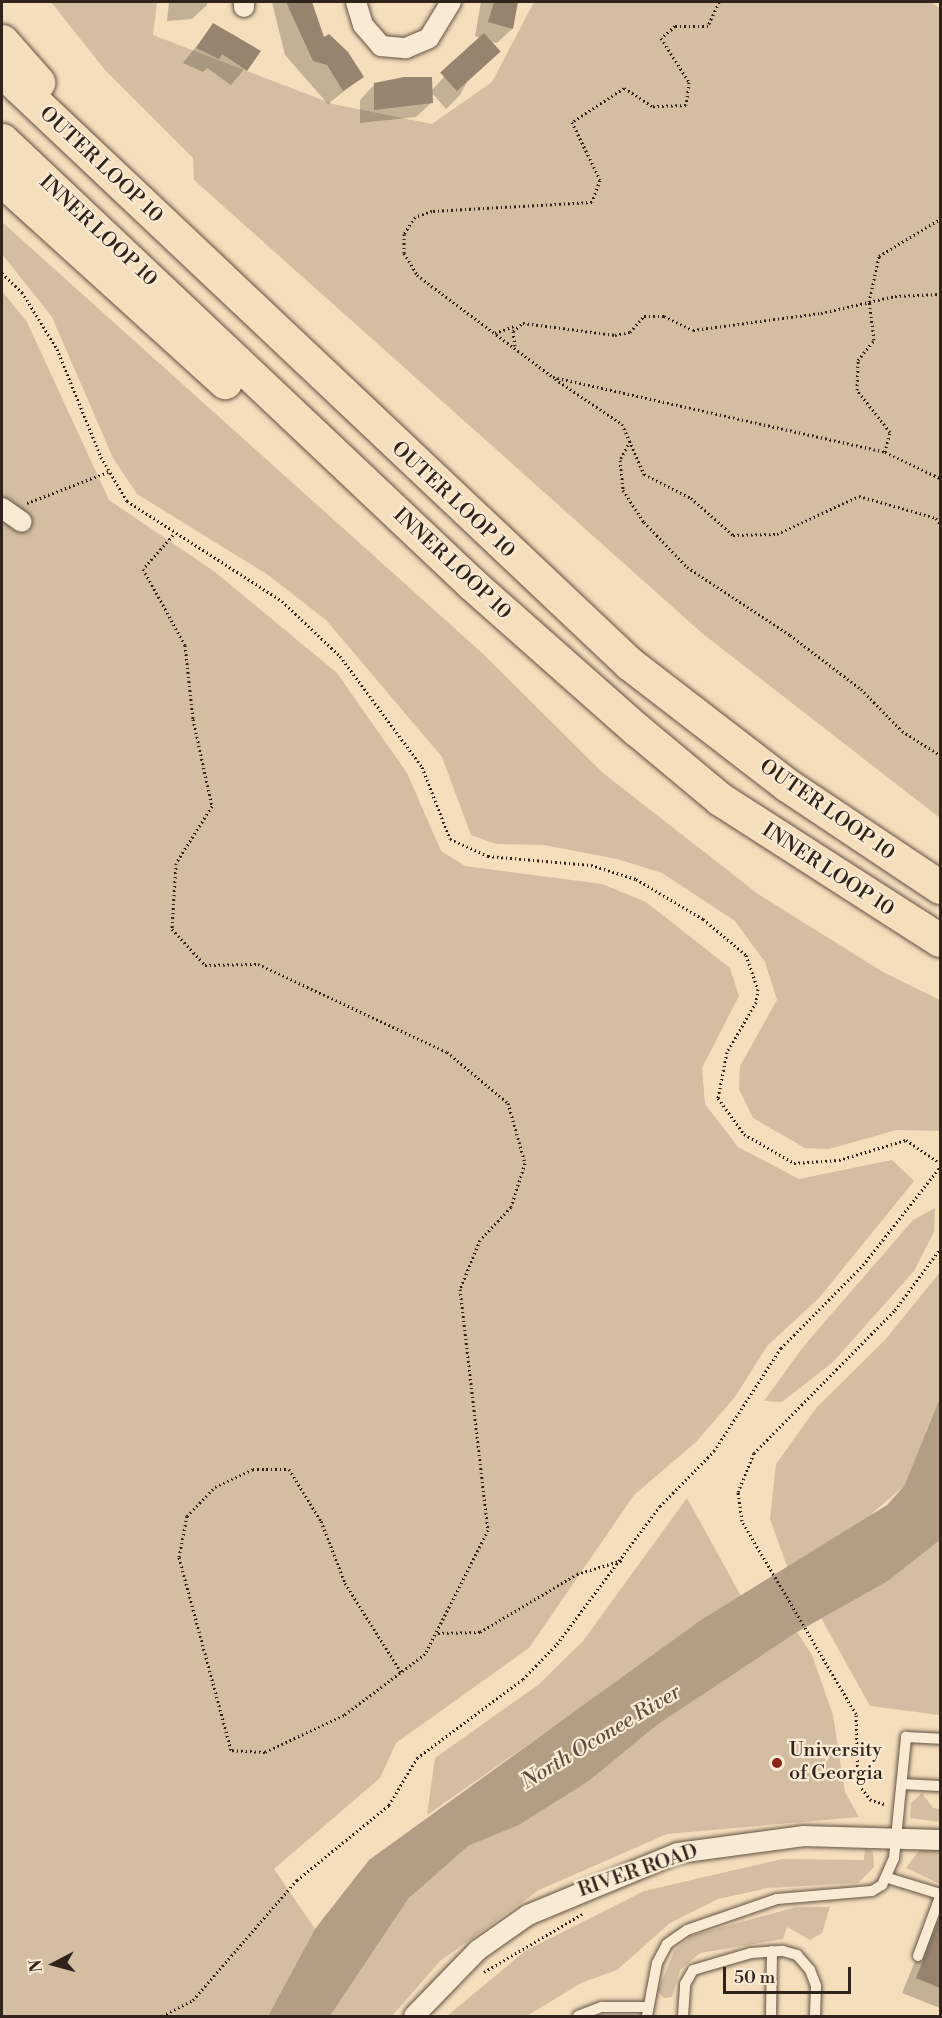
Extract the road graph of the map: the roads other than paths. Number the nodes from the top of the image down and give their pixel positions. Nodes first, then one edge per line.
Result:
1 (356, 2) edge
2 (451, 2) edge
3 (2, 41) edge
4 (2, 71) edge
5 (2, 140) edge
6 (90, 154) junction
7 (2, 180) edge
8 (354, 473) junction
9 (4, 509) edge
10 (22, 522) dead end
11 (940, 887) edge
12 (940, 940) edge
13 (940, 1740) edge
14 (902, 1784) junction
15 (940, 1786) edge
16 (897, 1836) junction
17 (940, 1840) edge
18 (888, 1878) junction
19 (940, 1896) edge
20 (772, 1952) junction
21 (918, 1956) dead end
22 (647, 2012) edge
23 (414, 2016) edge
24 (578, 2016) edge
25 (683, 2016) edge
26 (771, 2016) edge
27 (815, 2016) edge

1 - 2 street
3 - 6 highway
4 - 6 highway, OUTER LOOP 10
5 - 8 highway, INNER LOOP 10
6 - 11 highway, OUTER LOOP 10
7 - 8 highway
8 - 12 highway, INNER LOOP 10
9 - 10 street
13 - 14 lane
14 - 15 lane
14 - 16 lane
16 - 17 street, RIVER ROAD
16 - 18 lane
16 - 23 street, RIVER ROAD
18 - 19 lane
18 - 22 lane
19 - 21 lane
20 - 25 lane
20 - 26 lane
20 - 27 lane
22 - 24 lane

